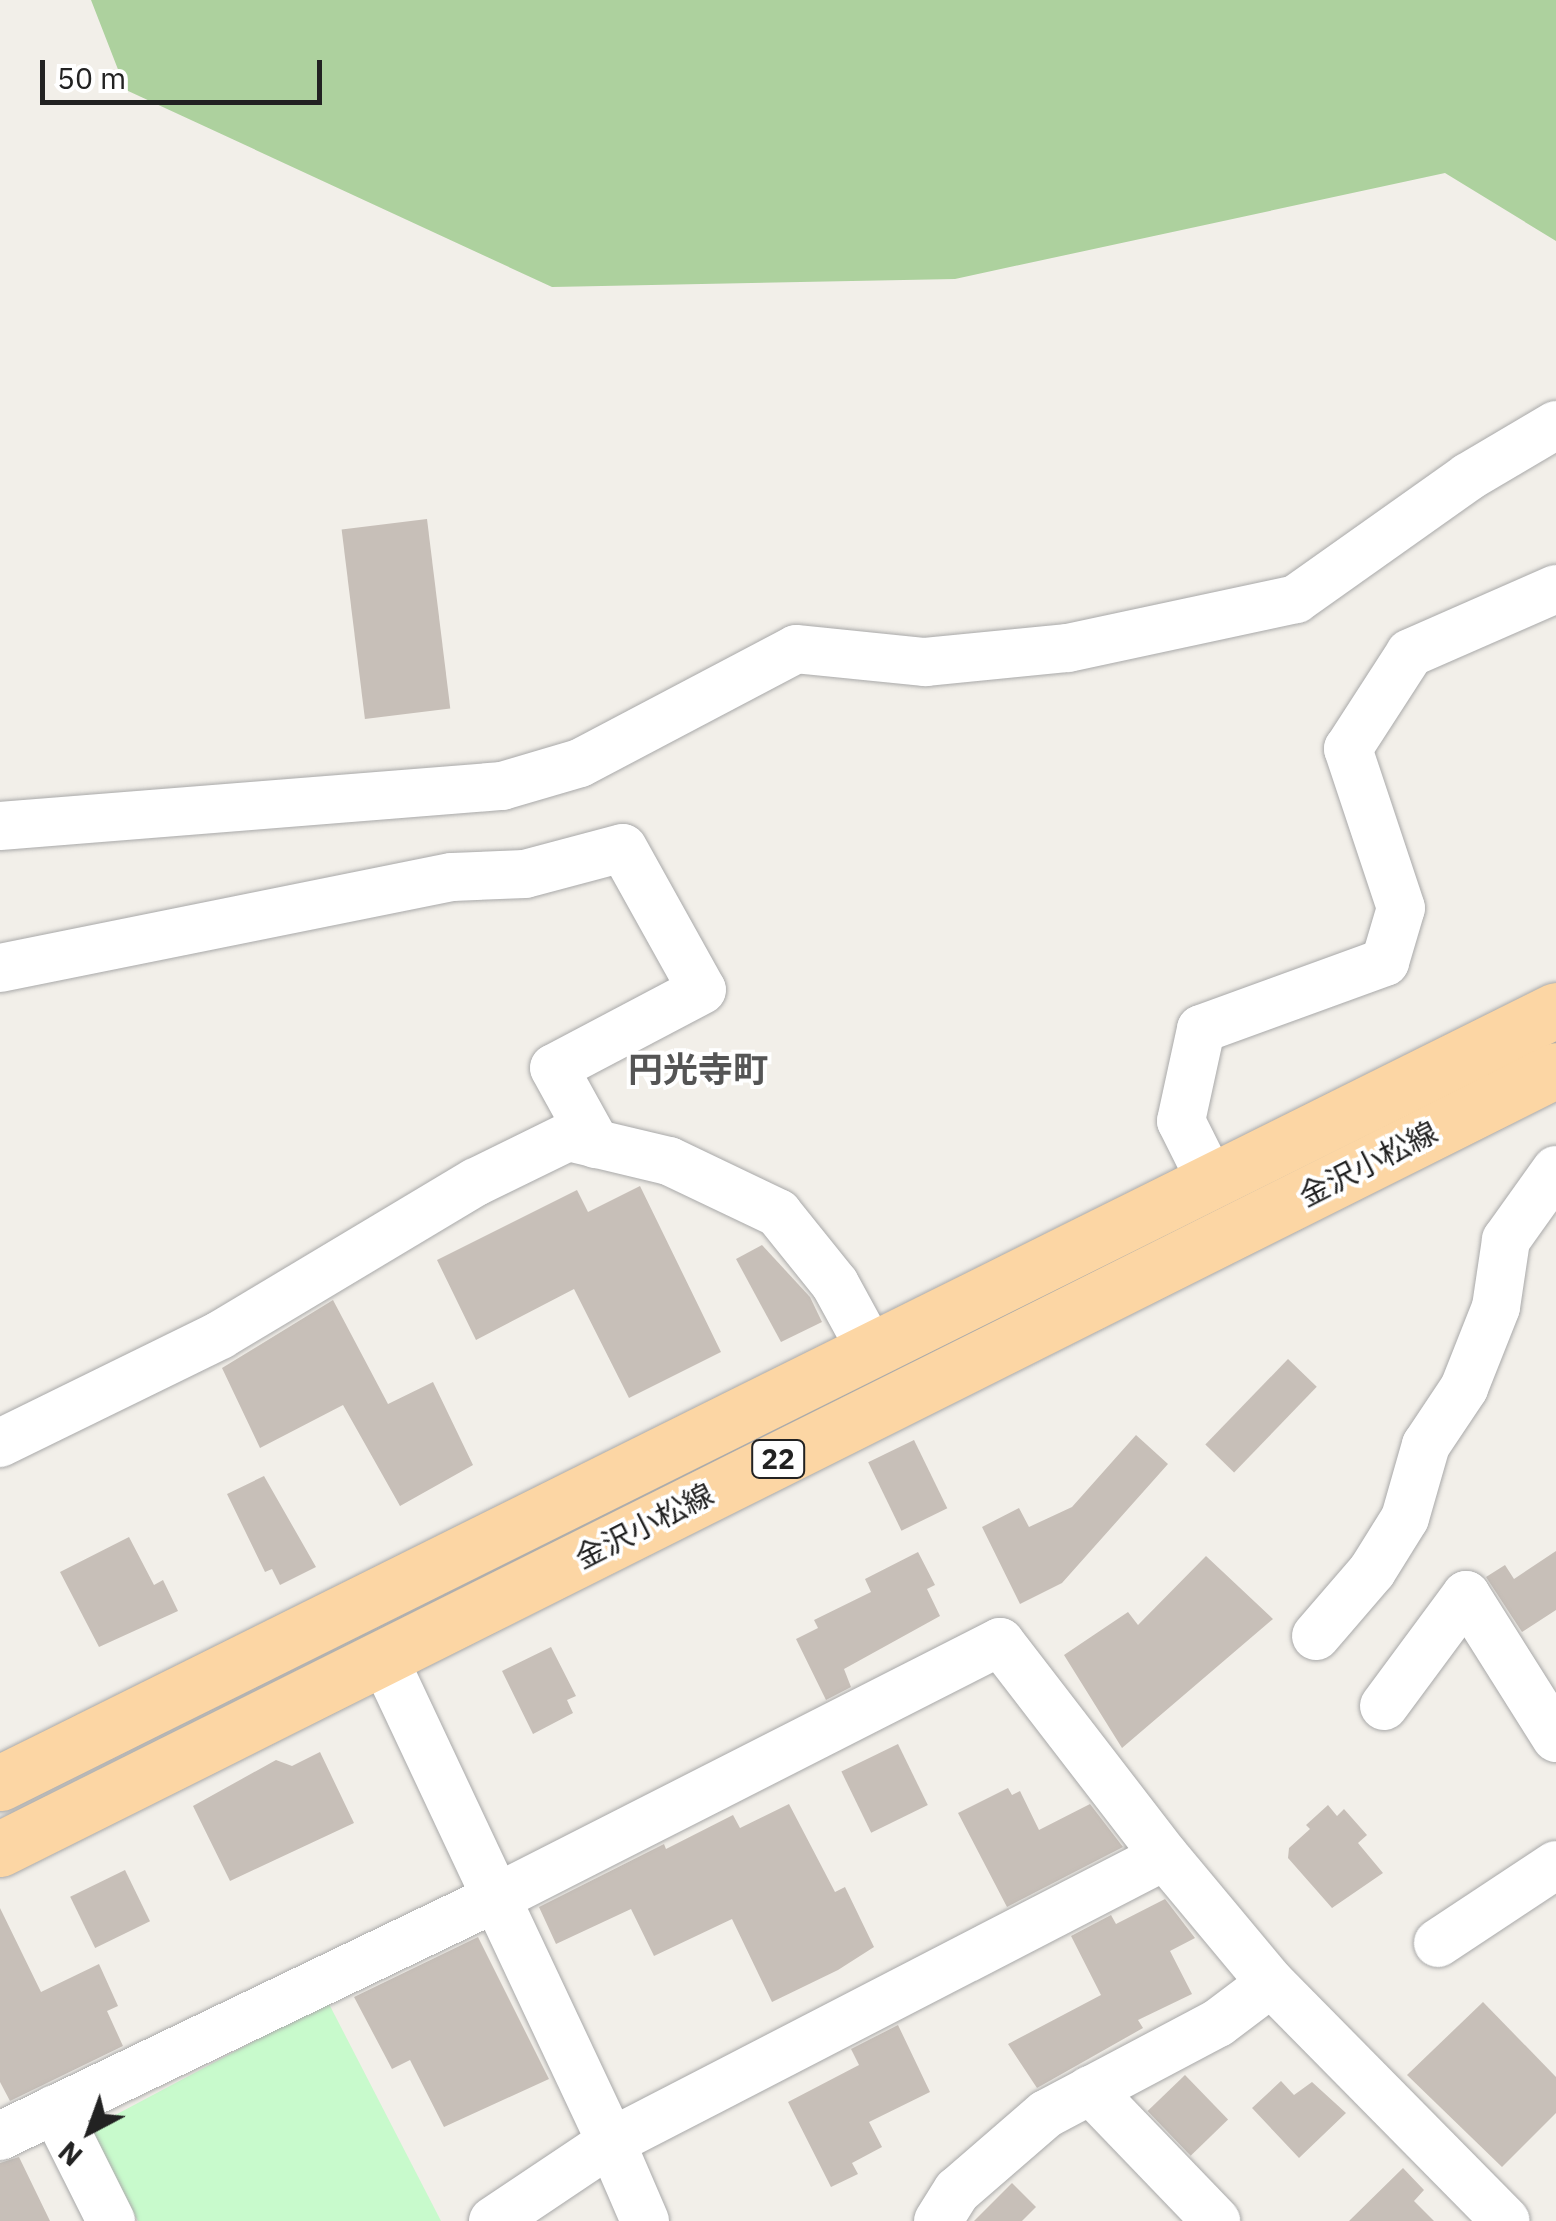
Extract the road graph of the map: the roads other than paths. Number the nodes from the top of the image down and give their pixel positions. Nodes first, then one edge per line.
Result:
1 (1556, 425) edge
2 (1556, 588) edge
3 (0, 826) edge
4 (0, 968) edge
5 (1556, 1010) edge
6 (1556, 1070) edge
7 (596, 1144) junction
8 (1556, 1170) edge
9 (1211, 1181) junction
10 (871, 1350) junction
11 (0, 1443) edge
12 (1316, 1636) dead end
13 (383, 1656) junction
14 (1384, 1706) dead end
15 (1556, 1738) edge
16 (0, 1784) edge
17 (0, 1849) edge
18 (1164, 1856) junction
19 (1556, 1864) edge
20 (500, 1896) junction
21 (1438, 1942) dead end
22 (1271, 1983) junction
23 (1090, 2090) junction
24 (55, 2109) junction
25 (0, 2136) edge
26 (612, 2142) junction
27 (111, 2221) edge
28 (493, 2221) edge
29 (645, 2221) edge
30 (938, 2221) edge
31 (1216, 2221) edge
32 (1506, 2221) edge

1 - 3 street
2 - 9 street
4 - 7 street
5 - 9 main road, 金沢小松線 / 22
6 - 13 main road, 金沢小松線 / 22
7 - 10 street
7 - 11 street
8 - 12 street
9 - 10 main road, 金沢小松線 / 22
10 - 16 main road, 金沢小松線 / 22
13 - 17 main road, 金沢小松線 / 22
13 - 20 street
14 - 15 street
18 - 20 street
18 - 22 street
18 - 26 street
19 - 21 street
20 - 24 street
20 - 26 street
22 - 23 street
22 - 32 street
23 - 30 street
23 - 31 street
24 - 25 street
24 - 27 street
26 - 28 street
26 - 29 street

